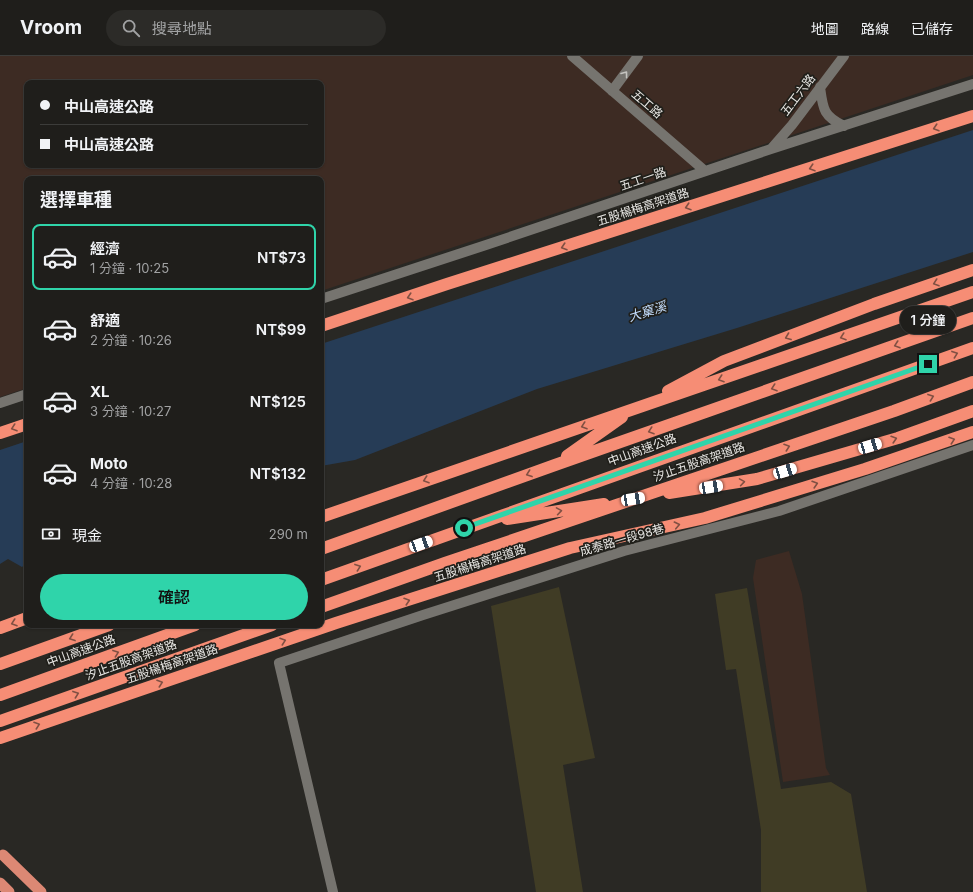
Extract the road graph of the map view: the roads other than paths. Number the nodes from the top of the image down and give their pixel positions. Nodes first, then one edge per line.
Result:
1 (572, 56) edge
2 (638, 56) edge
3 (844, 56) edge
4 (973, 84) edge
5 (820, 87) junction
6 (612, 91) junction
7 (973, 116) edge
8 (844, 126) junction
9 (771, 149) junction
10 (705, 171) junction
11 (973, 270) edge
12 (973, 292) edge
13 (324, 297) edge
14 (973, 318) edge
15 (324, 325) edge
16 (973, 348) edge
17 (973, 382) edge
18 (24, 395) edge
19 (0, 403) edge
20 (973, 411) edge
21 (24, 425) edge
22 (973, 432) edge
23 (0, 433) edge
24 (973, 445) edge
25 (555, 465) junction
26 (324, 516) edge
27 (479, 523) junction
28 (324, 548) edge
29 (324, 579) edge
30 (324, 606) edge
31 (24, 619) edge
32 (324, 627) edge
33 (0, 628) edge
34 (101, 628) edge
35 (187, 628) edge
36 (264, 628) edge
37 (321, 628) edge
38 (0, 664) edge
39 (0, 695) edge
40 (0, 721) edge
41 (0, 738) edge
42 (1, 853) edge
43 (0, 882) edge
44 (9, 892) edge
45 (34, 892) edge
46 (41, 892) edge
47 (333, 892) edge

1 - 6 street, 五工路
6 -> 2 street
3 - 5 street, 五工六路
4 - 8 street, 五工一路
5 - 8 street
5 - 9 street, 五工六路
6 - 10 street, 五工路
7 -> 15 highway, 五股楊梅高架道路
8 - 9 street, 五工一路
9 - 10 street, 五工一路
10 - 13 street, 五工一路
11 -> 25 highway
12 -> 26 highway
14 -> 25 highway, 中山高速公路
27 -> 16 highway, 中山高速公路
30 -> 17 highway, 汐止五股高架道路
18 - 19 street
27 -> 20 highway
21 -> 23 highway
32 -> 22 highway, 五股楊梅高架道路
24 - 47 street, 成泰路一段98巷
25 -> 28 highway, 中山高速公路
29 -> 27 highway, 中山高速公路
31 -> 33 highway
34 -> 38 highway, 中山高速公路
39 -> 35 highway, 中山高速公路
40 -> 36 highway, 汐止五股高架道路
41 -> 37 highway, 五股楊梅高架道路
42 - 45 highway
42 - 46 highway
43 - 44 highway

